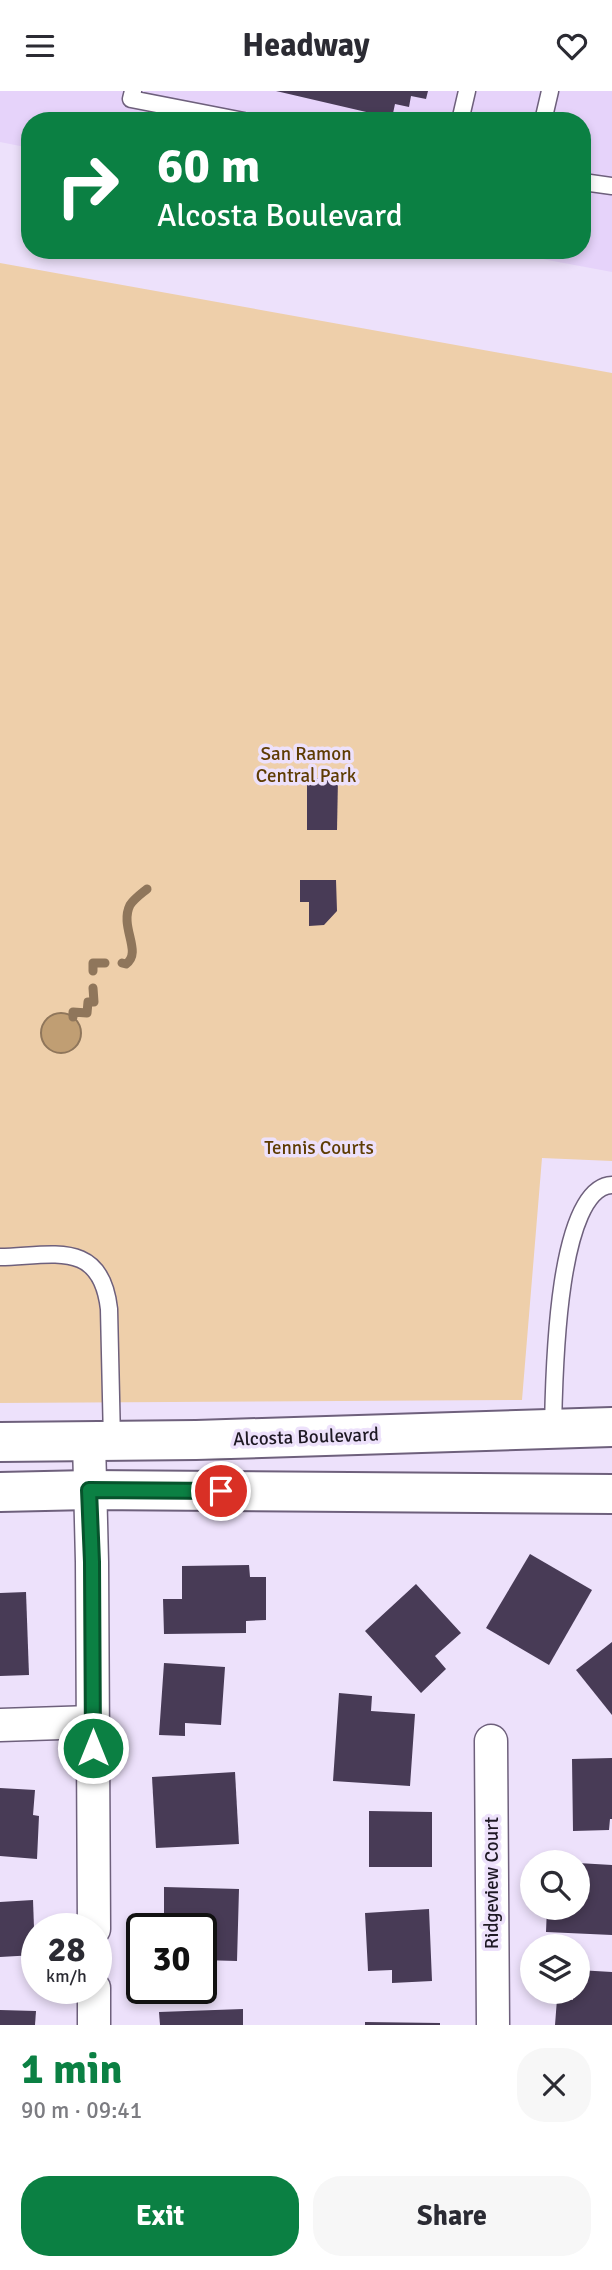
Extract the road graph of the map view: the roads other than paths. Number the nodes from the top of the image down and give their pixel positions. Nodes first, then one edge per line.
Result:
1 (133, 91) edge
2 (467, 91) edge
3 (550, 91) edge
4 (198, 112) edge
5 (462, 112) edge
6 (545, 112) edge
7 (591, 183) edge
8 (612, 186) edge
9 (612, 1185) edge
10 (0, 1257) edge
11 (612, 1427) edge
12 (553, 1429) junction
13 (101, 1441) junction
14 (0, 1442) edge
15 (89, 1490) junction
16 (0, 1492) edge
17 (612, 1494) edge
18 (92, 1722) junction
19 (0, 1725) edge
20 (491, 1741) dead end
21 (94, 1913) edge
22 (94, 2004) edge
23 (94, 2025) edge
24 (493, 2025) edge

1 - 4 lane
2 - 5 lane
3 - 6 lane
7 - 8 lane
9 - 12 lane
10 - 13 lane
11 - 12 main road, Alcosta Boulevard
12 - 13 main road, Alcosta Boulevard
13 - 14 main road, Alcosta Boulevard
13 - 15 street
15 - 16 main road
15 - 17 main road
15 - 18 street
18 - 19 street
18 - 21 street
20 - 24 street, Ridgeview Court
22 - 23 street

